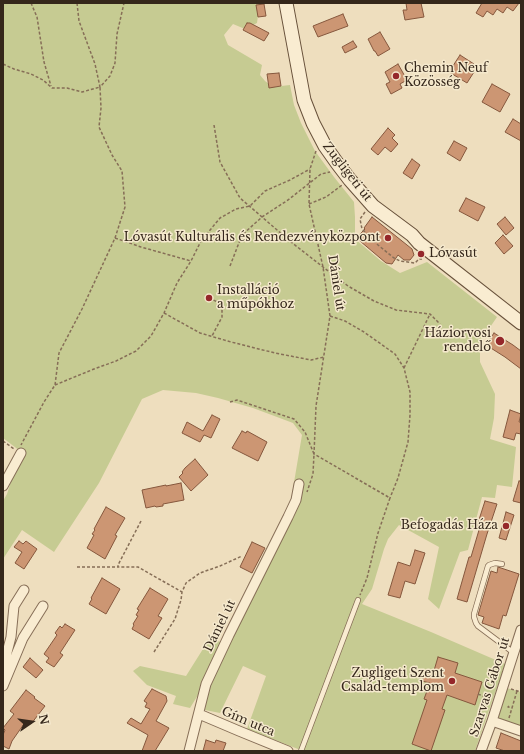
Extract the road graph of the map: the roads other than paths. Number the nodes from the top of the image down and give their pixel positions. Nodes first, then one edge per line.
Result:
1 (286, 3) edge
2 (521, 323) edge
3 (20, 453) road end
4 (299, 484) dead end
5 (3, 486) edge
6 (502, 564) dead end
7 (24, 590) dead end
8 (358, 600) road end
9 (43, 606) dead end
10 (521, 630) edge
11 (514, 653) junction
12 (3, 668) edge
13 (3, 686) edge
14 (199, 714) junction
15 (492, 721) junction
16 (521, 731) edge
17 (188, 751) edge
18 (288, 751) edge
19 (301, 751) edge
20 (481, 751) edge

1 - 2 street, Zugligeti út
3 - 5 street
4 - 14 street, Dániel út
6 - 11 lane
7 - 12 street
8 - 19 lane
9 - 13 street
10 - 11 street, Szarvas Gábor út
11 - 15 street, Szarvas Gábor út
14 - 17 street, Dániel út
14 - 18 street, Gím utca
15 - 16 street
15 - 20 street, Szarvas Gábor út

